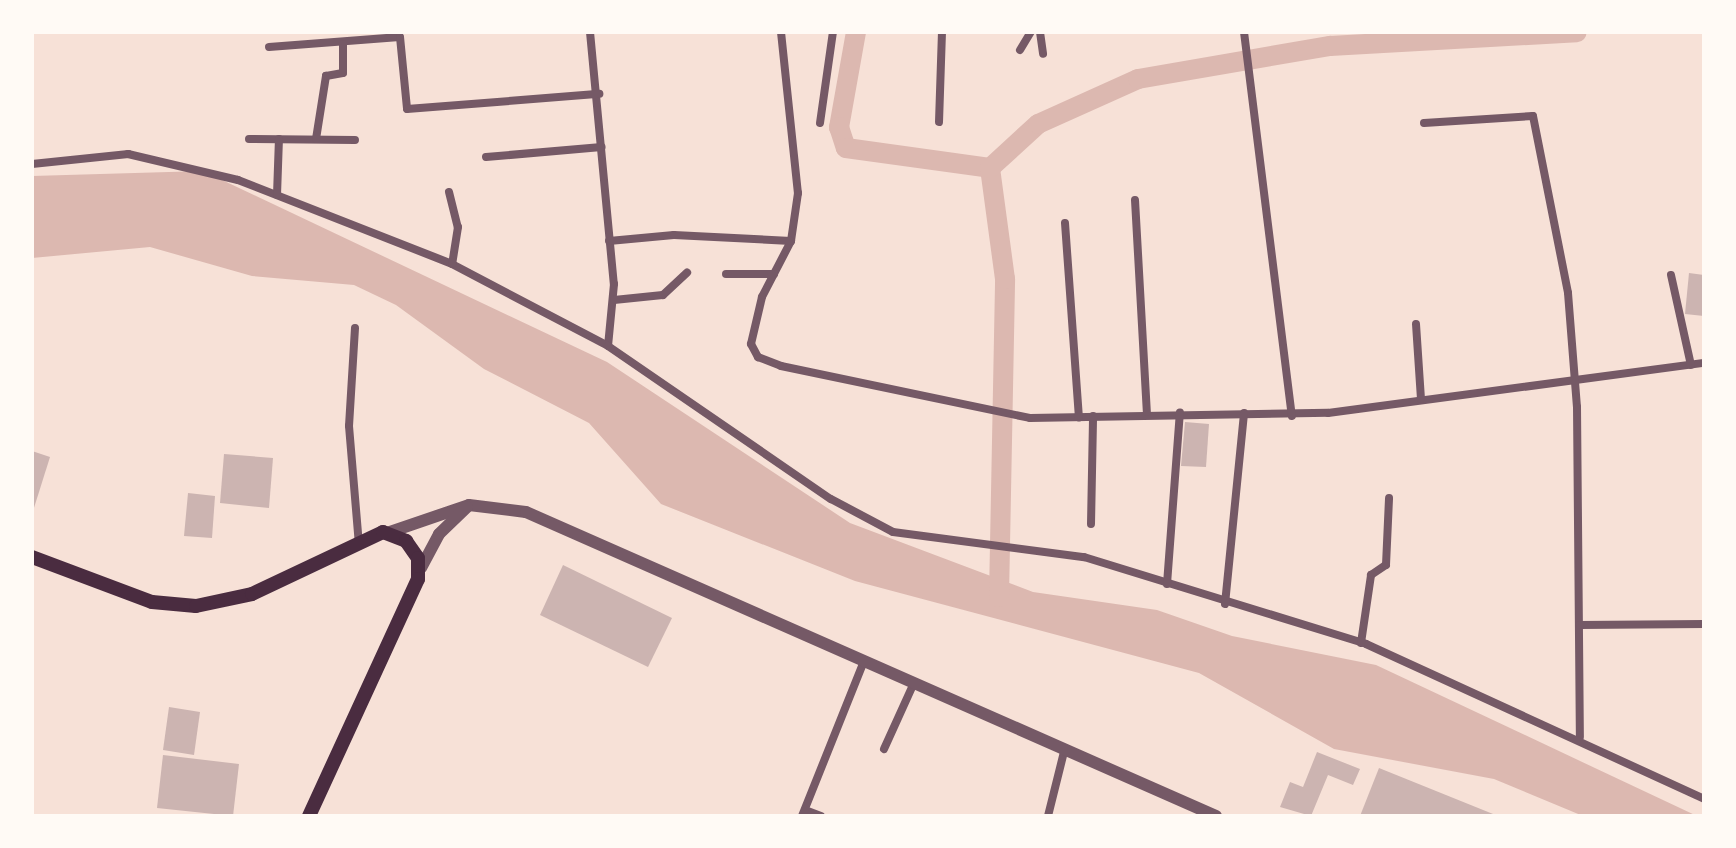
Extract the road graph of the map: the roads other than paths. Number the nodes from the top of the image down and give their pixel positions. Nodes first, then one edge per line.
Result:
1 (590, 32) edge
2 (781, 32) edge
3 (833, 32) edge
4 (942, 32) edge
5 (1031, 32) edge
6 (1040, 32) edge
7 (1244, 32) edge
8 (369, 36) edge
9 (343, 44) junction
10 (269, 47) dead end
11 (1020, 50) dead end
12 (1043, 54) dead end
13 (599, 94) junction
14 (939, 122) dead end
15 (820, 123) dead end
16 (1424, 123) dead end
17 (249, 139) dead end
18 (279, 139) junction
19 (316, 139) junction
20 (355, 140) dead end
21 (602, 147) junction
22 (486, 157) dead end
23 (32, 164) edge
24 (449, 192) dead end
25 (277, 195) junction
26 (1135, 200) dead end
27 (1065, 223) dead end
28 (609, 241) junction
29 (791, 241) junction
30 (452, 264) junction
31 (687, 273) dead end
32 (726, 274) dead end
33 (774, 274) junction
34 (1671, 275) dead end
35 (614, 300) junction
36 (1416, 324) dead end
37 (355, 328) dead end
38 (608, 346) junction
39 (1704, 363) edge
40 (1691, 365) junction
41 (1575, 378) junction
42 (1421, 399) junction
43 (1147, 412) junction
44 (1180, 412) junction
45 (1244, 413) junction
46 (1093, 416) junction
47 (1292, 416) junction
48 (1079, 417) junction
49 (1389, 498) dead end
50 (469, 505) junction
51 (1091, 524) dead end
52 (390, 532) junction
53 (359, 546) junction
54 (32, 557) edge
55 (421, 568) junction
56 (1167, 584) junction
57 (1225, 604) junction
58 (1704, 624) edge
59 (1580, 625) junction
60 (1361, 643) junction
61 (864, 661) junction
62 (914, 683) junction
63 (1580, 737) junction
64 (1065, 748) junction
65 (884, 749) dead end
66 (1704, 799) edge
67 (803, 813) edge
68 (309, 816) edge
69 (821, 816) edge
70 (1048, 816) edge
71 (1216, 816) edge

1 - 13 street
2 - 29 street
3 - 15 street
4 - 14 street
5 - 11 street
6 - 12 street
7 - 47 street
8 - 9 street
8 - 13 street
9 - 10 street
9 - 19 street
13 - 21 street
16 - 41 street
17 - 18 street
18 - 19 street
18 - 25 street
19 - 20 street
21 - 22 street
21 - 28 street
23 - 25 street
24 - 30 street
25 - 30 street
26 - 43 street
27 - 48 street
28 - 29 street
28 - 35 street
29 - 33 street
30 - 38 street
31 - 35 street
32 - 33 street
33 - 48 street
34 - 40 street
35 - 38 street
36 - 42 street
37 - 53 street
38 - 56 street
39 - 40 street
40 - 41 street
41 - 42 street
41 - 59 street
42 - 47 street
43 - 44 street
43 - 46 street
44 - 45 street
44 - 56 street
45 - 47 street
45 - 57 street
46 - 48 street
46 - 51 street
49 - 60 street
50 - 52 street
50 - 55 street
50 - 61 street
52 - 53 main road
52 - 55 main road
53 - 54 main road
55 - 68 main road
56 - 57 street
57 - 60 street
58 - 59 street
59 - 63 street
60 - 63 street
61 - 62 street
61 - 67 street
62 - 64 street
62 - 65 street
63 - 66 street
64 - 70 street
64 - 71 street
67 - 69 street

